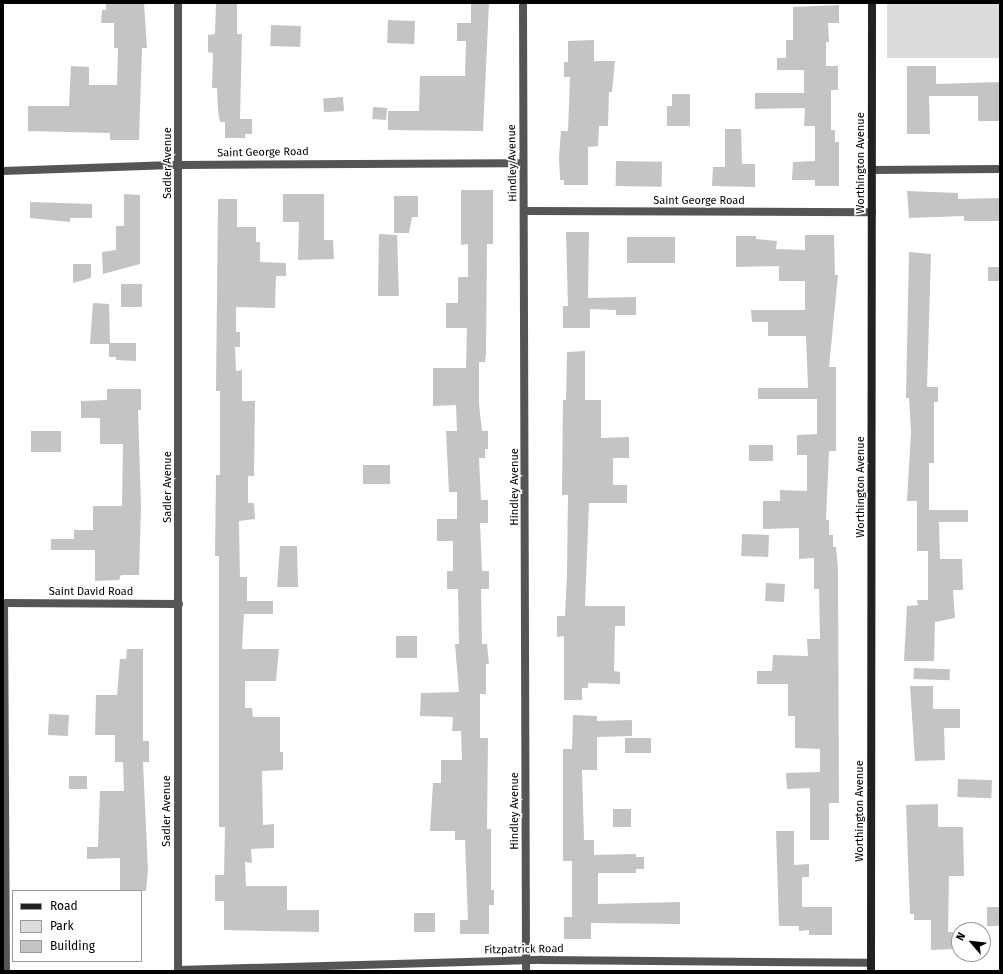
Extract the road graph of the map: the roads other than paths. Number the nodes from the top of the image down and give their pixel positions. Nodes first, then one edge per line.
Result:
1 (178, 3) edge
2 (523, 3) edge
3 (872, 3) edge
4 (523, 163) junction
5 (179, 165) junction
6 (1000, 169) edge
7 (872, 170) junction
8 (3, 171) edge
9 (525, 211) junction
10 (872, 212) junction
11 (4, 603) edge
12 (179, 604) junction
13 (526, 960) junction
14 (871, 967) edge
15 (6, 971) edge
16 (178, 971) edge
17 (526, 971) edge

1 - 5 street, Sadler Avenue
2 - 4 street, Hindley Avenue
3 - 7 street, Worthington Avenue
4 - 5 street, Saint George Road
4 - 9 street, Hindley Avenue
5 - 8 street, Saint George Road
5 - 12 street, Sadler Avenue
6 - 7 street
7 - 10 street, Worthington Avenue
9 - 10 street, Saint George Road
9 - 13 street, Hindley Avenue
10 - 14 street, Worthington Avenue
11 - 12 street, Saint David Road
11 - 15 street
12 - 16 street, Sadler Avenue
13 - 14 street, Fitzpatrick Road
13 - 16 street, Fitzpatrick Road
13 - 17 street, Hindley Avenue

